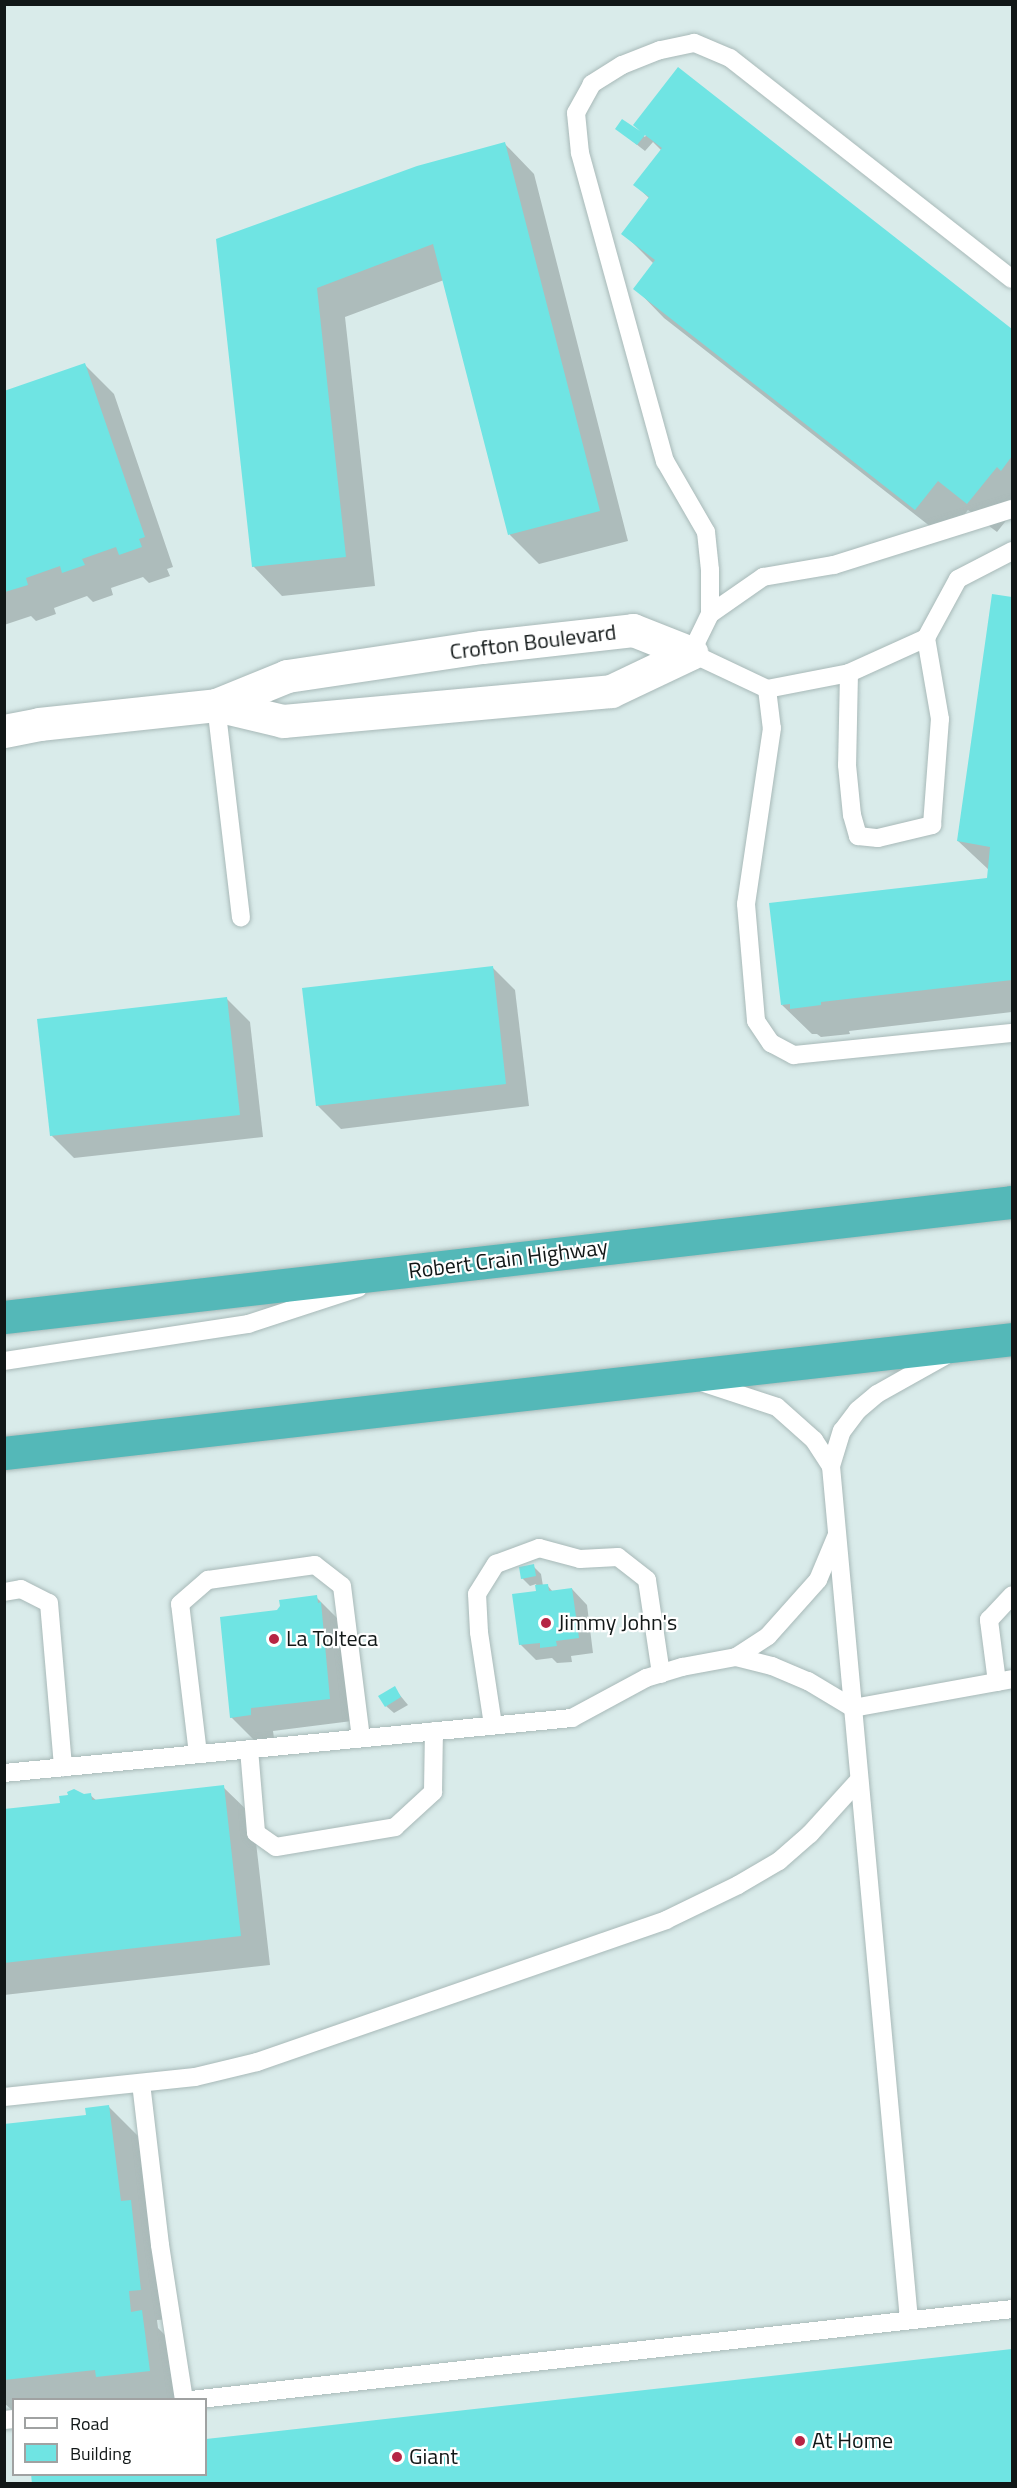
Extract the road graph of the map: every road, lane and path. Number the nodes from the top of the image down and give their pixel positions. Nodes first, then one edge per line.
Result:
1 (1012, 279) edge
2 (1012, 509) edge
3 (1012, 550) edge
4 (710, 614) junction
5 (926, 638) junction
6 (691, 653) junction
7 (849, 673) junction
8 (767, 689) junction
9 (216, 705) junction
10 (4, 731) edge
11 (241, 918) dead end
12 (1012, 1033) edge
13 (1012, 1202) edge
14 (416, 1270) junction
15 (4, 1317) edge
16 (1012, 1339) edge
17 (965, 1344) junction
18 (4, 1361) edge
19 (685, 1377) junction
20 (4, 1453) edge
21 (831, 1466) junction
22 (837, 1533) junction
23 (4, 1592) edge
24 (1012, 1595) edge
25 (736, 1658) junction
26 (661, 1674) junction
27 (1005, 1681) edge
28 (853, 1708) junction
29 (493, 1725) junction
30 (434, 1731) junction
31 (362, 1738) junction
32 (249, 1749) junction
33 (198, 1754) junction
34 (63, 1767) junction
35 (4, 1773) edge
36 (859, 1780) junction
37 (141, 2083) junction
38 (4, 2097) edge
39 (1012, 2309) edge
40 (909, 2320) junction
41 (184, 2398) edge
42 (207, 2398) edge

1 - 4 lane
2 - 4 lane
3 - 5 lane
4 - 6 lane
5 - 7 lane
5 - 7 lane
6 - 8 lane
6 - 9 street, Crofton Boulevard
6 - 9 street, Crofton Boulevard
7 - 8 lane
8 - 12 lane
9 - 10 street, Crofton Boulevard
9 - 11 lane
13 - 14 highway, Robert Crain Highway
14 - 15 highway, Robert Crain Highway
14 - 18 lane
16 - 17 highway
17 - 19 highway
17 - 21 lane
19 - 20 highway
19 - 21 lane
21 - 22 lane
22 - 25 lane
22 - 28 lane
23 - 34 lane
24 - 27 lane
25 - 26 lane
25 - 28 lane
26 - 29 lane
26 - 29 lane
27 - 28 lane
28 - 36 lane
29 - 30 lane
30 - 31 lane
30 - 32 lane
31 - 32 lane
31 - 33 lane
32 - 33 lane
33 - 34 lane
34 - 35 lane
36 - 37 lane
36 - 40 lane
37 - 38 lane
37 - 41 lane
39 - 40 lane
40 - 42 lane

